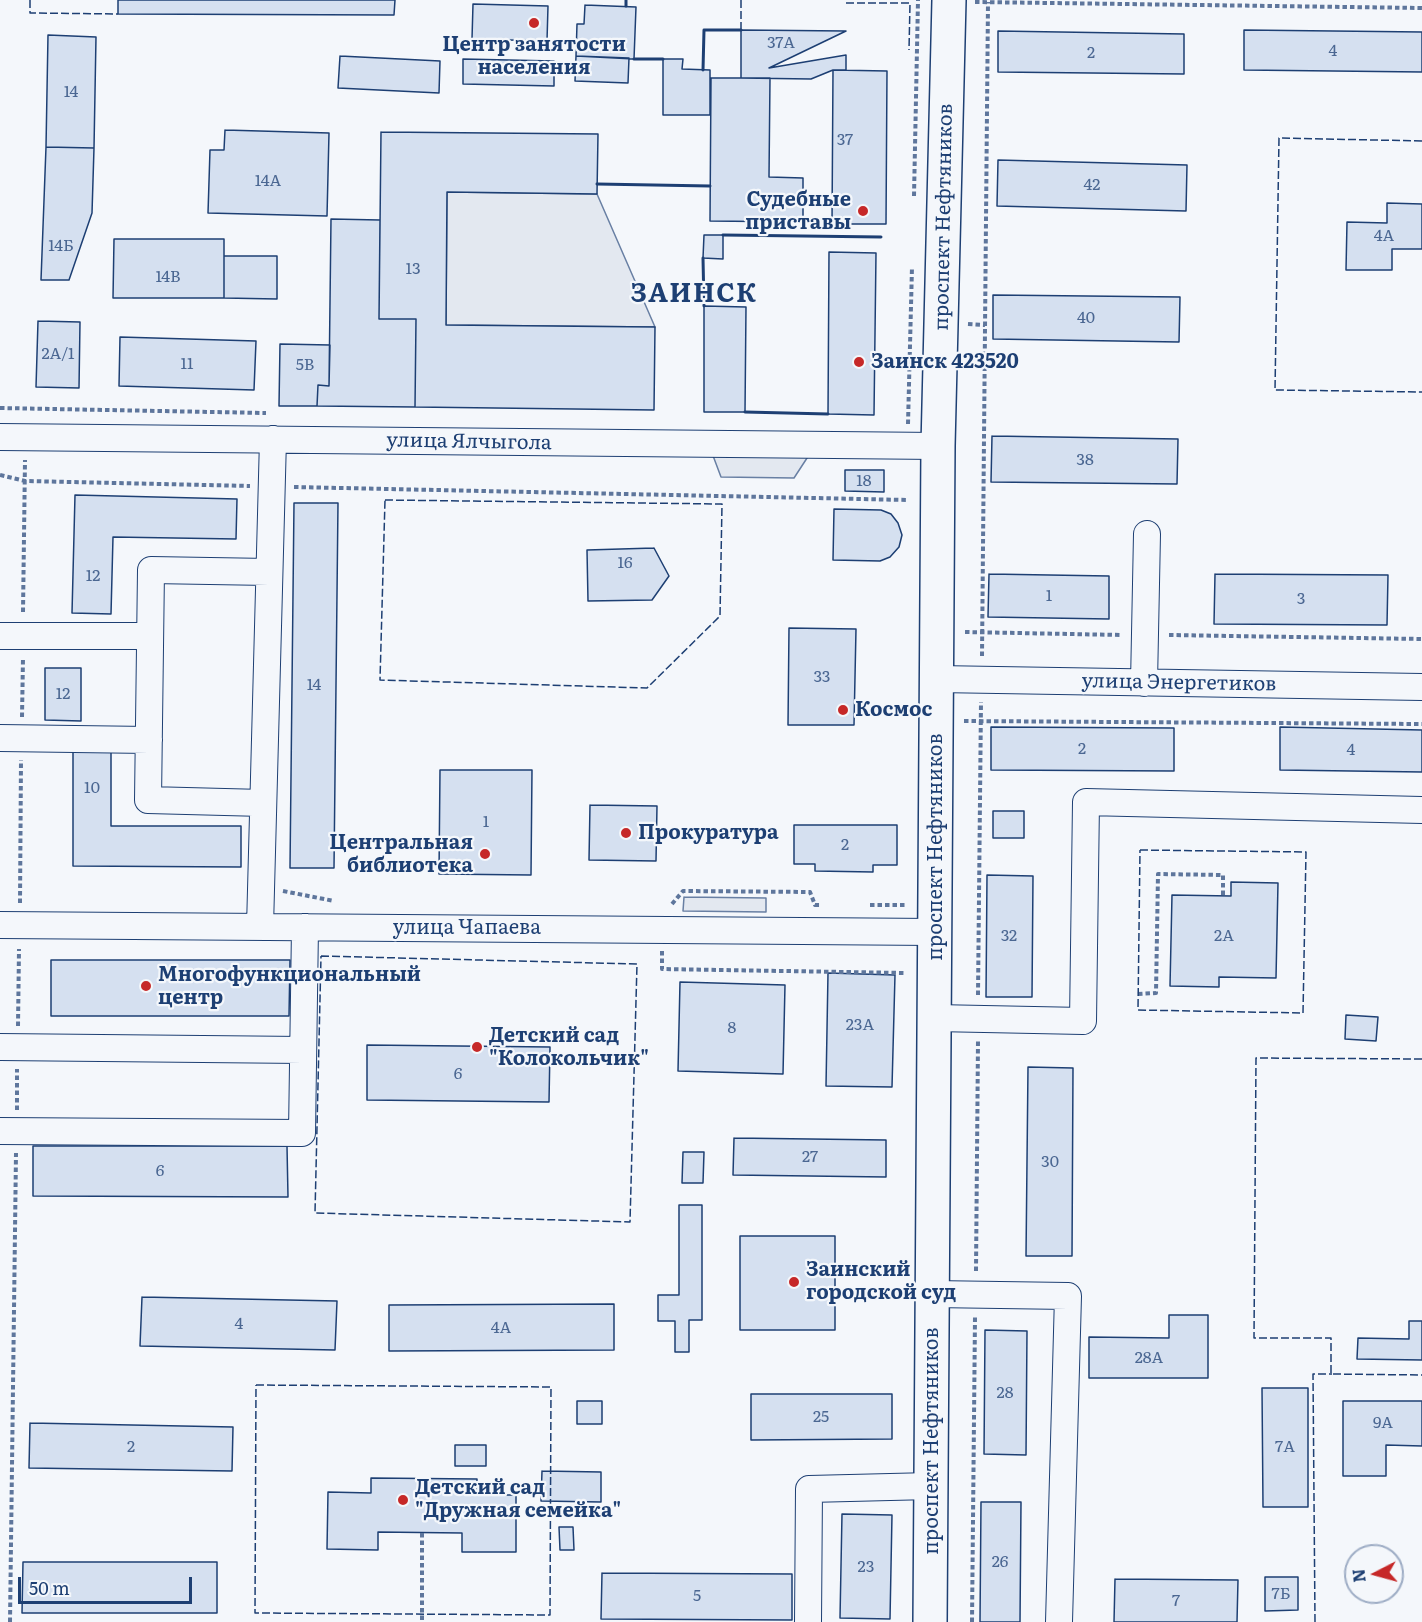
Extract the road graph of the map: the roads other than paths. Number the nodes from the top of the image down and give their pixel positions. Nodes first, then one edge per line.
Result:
1 (950, 1) edge
2 (0, 437) edge
3 (273, 439) junction
4 (938, 446) junction
5 (1147, 534) dead end
6 (269, 572) junction
7 (12, 636) edge
8 (150, 636) junction
9 (937, 679) junction
10 (1144, 683) junction
11 (1422, 687) edge
12 (11, 738) edge
13 (149, 740) junction
14 (263, 802) junction
15 (1422, 810) edge
16 (10, 925) edge
17 (260, 927) junction
18 (305, 927) junction
19 (935, 932) junction
20 (935, 1018) junction
21 (9, 1047) edge
22 (303, 1050) junction
23 (8, 1131) edge
24 (933, 1294) junction
25 (931, 1486) junction
26 (808, 1622) edge
27 (930, 1622) edge
28 (1059, 1622) edge

1 - 4 main road, проспект Нефтяников
2 - 3 street, улица Ялчыгола
3 - 4 street, улица Ялчыгола
3 - 6 street
4 - 9 main road, проспект Нефтяников
5 - 10 street
6 - 8 street
6 - 14 street
7 - 8 street
8 - 13 street
9 - 10 street, улица Энергетиков
9 - 19 main road, проспект Нефтяников
10 - 11 street, улица Энергетиков
12 - 13 street
13 - 14 street
14 - 17 street
15 - 20 street
16 - 17 street, улица Чапаева
17 - 18 street, улица Чапаева
18 - 19 street, улица Чапаева
18 - 22 street
19 - 20 main road, проспект Нефтяников
20 - 24 main road, проспект Нефтяников
21 - 22 street
22 - 23 street
24 - 25 main road, проспект Нефтяников
24 - 28 street
25 - 26 street
25 - 27 main road, проспект Нефтяников

